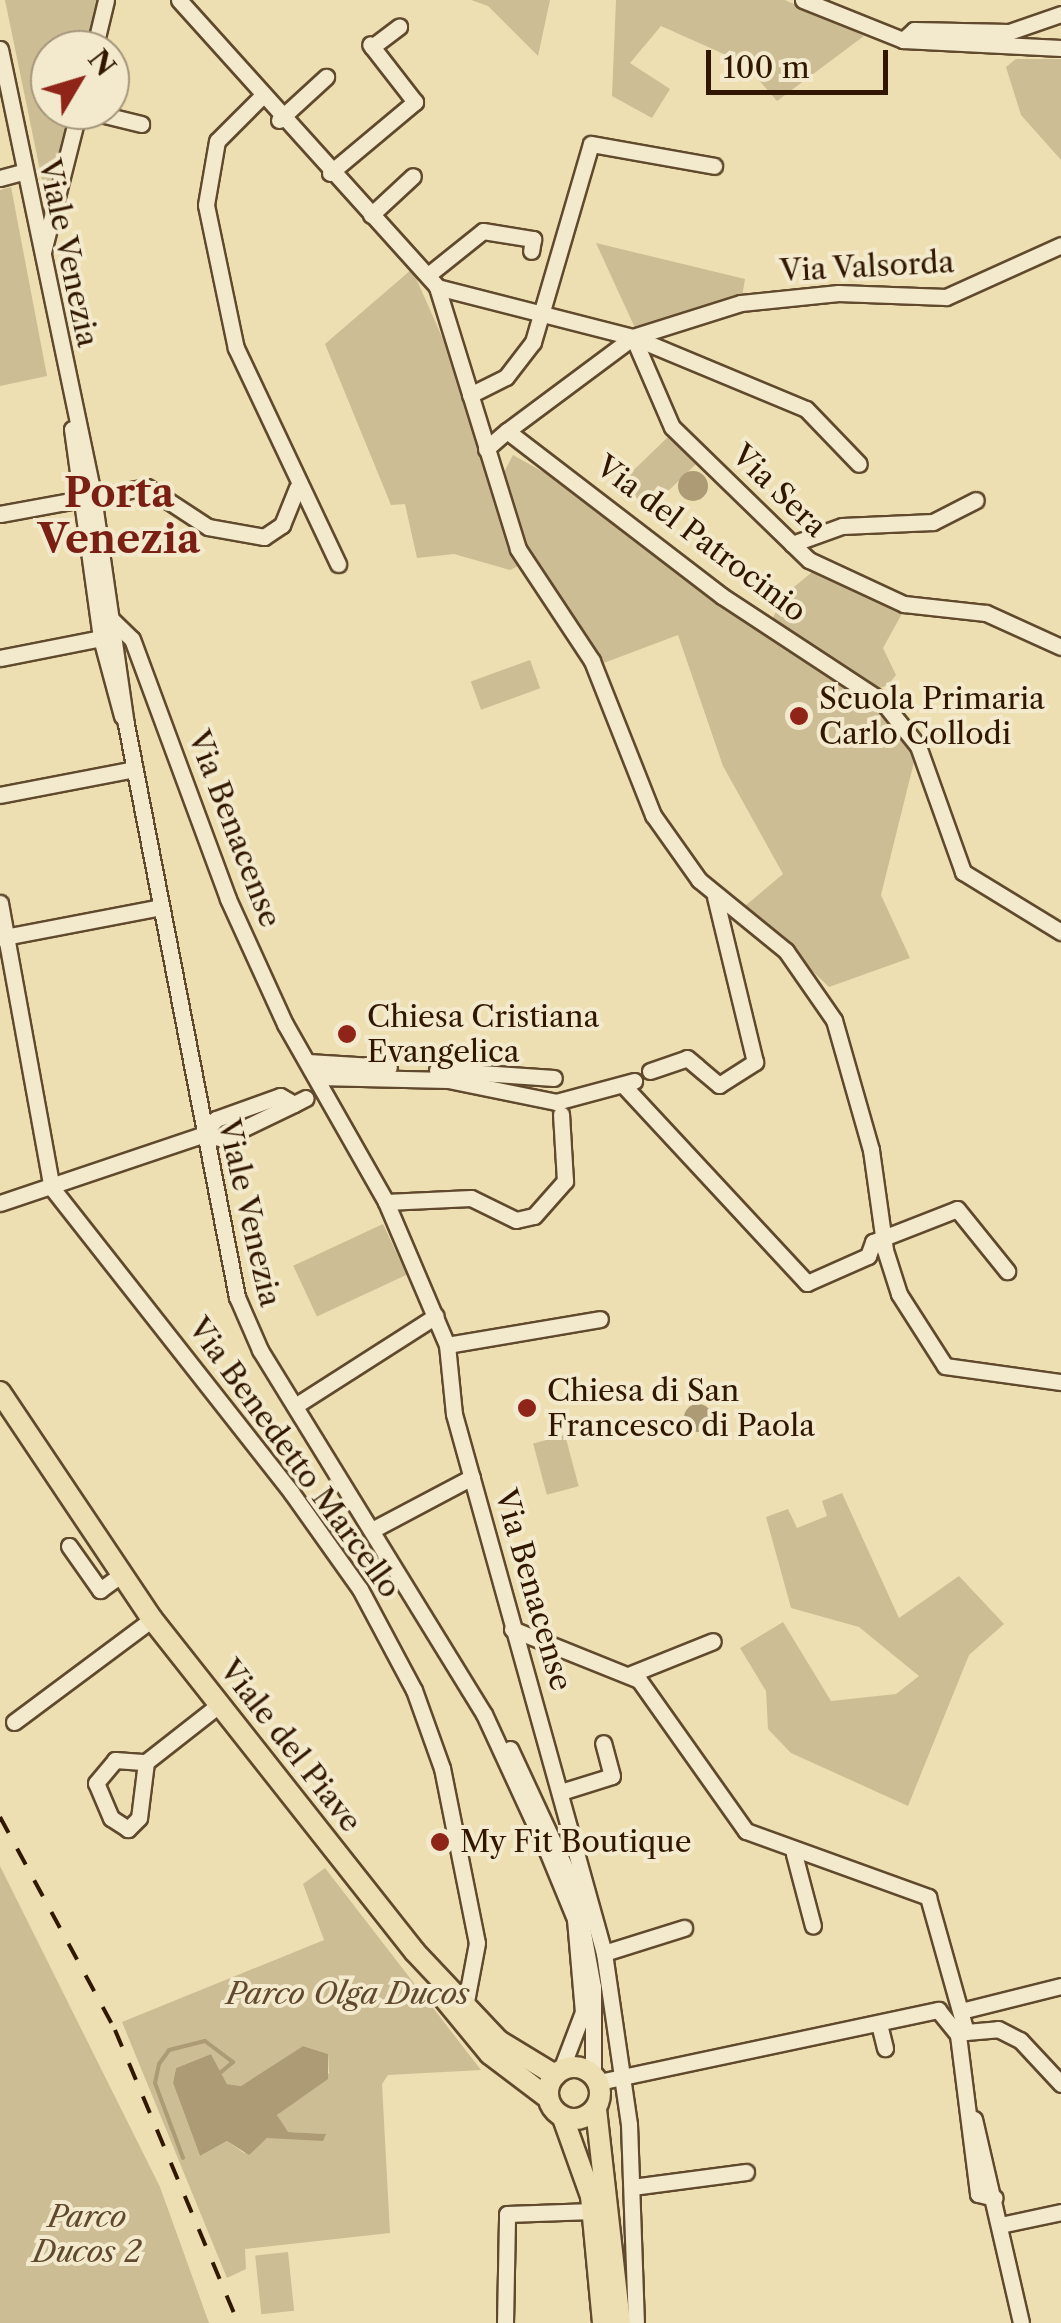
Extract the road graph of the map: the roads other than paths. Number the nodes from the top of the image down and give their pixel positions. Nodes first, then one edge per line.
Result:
1 (106, 0) edge
2 (178, 0) edge
3 (804, 0) edge
4 (1061, 14) edge
5 (399, 27) dead end
6 (99, 30) edge
7 (904, 40) junction
8 (1061, 48) edge
9 (0, 49) edge
10 (326, 80) dead end
11 (261, 97) junction
12 (279, 120) junction
13 (130, 121) edge
14 (141, 124) dead end
15 (77, 130) edge
16 (714, 166) dead end
17 (23, 172) junction
18 (330, 173) junction
19 (413, 176) dead end
20 (0, 178) edge
21 (371, 215) junction
22 (1061, 245) edge
23 (531, 251) dead end
24 (41, 261) junction
25 (432, 281) junction
26 (540, 313) junction
27 (633, 337) junction
28 (470, 396) junction
29 (507, 432) junction
30 (486, 449) junction
31 (859, 464) dead end
32 (297, 488) junction
33 (86, 497) junction
34 (976, 500) dead end
35 (0, 514) edge
36 (792, 544) junction
37 (338, 564) dead end
38 (110, 618) junction
39 (100, 638) junction
40 (1061, 647) edge
41 (0, 658) edge
42 (126, 724) junction
43 (134, 770) junction
44 (0, 795) edge
45 (715, 897) junction
46 (0, 903) edge
47 (161, 907) junction
48 (1061, 932) edge
49 (3, 937) edge
50 (312, 1070) junction
51 (650, 1071) dead end
52 (554, 1078) dead end
53 (297, 1097) dead end
54 (561, 1114) dead end
55 (202, 1135) junction
56 (52, 1188) junction
57 (386, 1202) junction
58 (0, 1204) edge
59 (886, 1236) junction
60 (1007, 1272) dead end
61 (436, 1316) junction
62 (600, 1319) dead end
63 (447, 1345) junction
64 (1061, 1382) edge
65 (0, 1392) edge
66 (296, 1406) junction
67 (472, 1477) junction
68 (372, 1530) junction
69 (69, 1546) dead end
70 (121, 1576) junction
71 (152, 1619) junction
72 (512, 1629) junction
73 (713, 1640) dead end
74 (632, 1674) junction
75 (220, 1704) junction
76 (484, 1714) junction
77 (14, 1722) dead end
78 (603, 1743) dead end
79 (146, 1762) junction
80 (564, 1791) junction
81 (569, 1814) junction
82 (549, 1821) junction
83 (559, 1842) junction
84 (794, 1854) junction
85 (575, 1919) junction
86 (813, 1926) dead end
87 (684, 1928) dead end
88 (604, 1953) junction
89 (1061, 1986) edge
90 (961, 2011) junction
91 (463, 2013) junction
92 (879, 2024) junction
93 (966, 2032) junction
94 (885, 2048) dead end
95 (558, 2072) junction
96 (1061, 2084) edge
97 (604, 2088) junction
98 (548, 2098) junction
99 (563, 2118) junction
100 (746, 2172) dead end
101 (632, 2187) junction
102 (995, 2198) junction
103 (593, 2210) junction
104 (1061, 2212) edge
105 (1006, 2224) junction
106 (505, 2323) edge
107 (603, 2323) edge
108 (620, 2323) edge
109 (636, 2323) edge
110 (1021, 2323) edge

1 - 6 street
2 - 11 street
3 - 7 street
4 - 7 street
5 - 18 street
7 - 8 street
9 - 17 street, Viale Venezia
10 - 12 street
11 - 12 street
11 - 32 street
12 - 18 street
13 - 14 street
15 - 24 street
16 - 26 street
17 - 20 street
17 - 24 street, Viale Venezia
18 - 21 street
19 - 21 street
21 - 25 street
22 - 27 street, Via Valsorda
23 - 25 street
24 - 33 street, Viale Venezia
25 - 26 street
25 - 28 street
26 - 27 street
26 - 28 street
27 - 29 street
27 - 31 street
27 - 36 street, Via Sera
28 - 30 street
29 - 30 street
29 - 48 street, Via del Patrocinio
30 - 45 street
32 - 33 street
32 - 37 street
33 - 35 street
33 - 38 street, Viale Venezia
33 - 39 street, Viale Venezia
34 - 36 street
36 - 40 street, Via Sera
38 - 42 street, Viale Venezia
38 - 50 street, Via Benacense
39 - 41 street
39 - 42 street, Viale Venezia
42 - 43 street, Viale Venezia
43 - 44 street
43 - 47 street, Viale Venezia
45 - 51 street
45 - 59 street
46 - 49 street
47 - 49 street
47 - 55 street, Viale Venezia
49 - 56 street
50 - 52 street
50 - 57 street, Via Benacense
50 - 59 street
53 - 55 street
54 - 57 street
55 - 56 street
55 - 66 street, Viale Venezia
56 - 58 street
56 - 91 street, Via Benedetto Marcello
57 - 61 street, Via Benacense
59 - 60 street
59 - 64 street
61 - 63 street, Via Benacense
61 - 66 street
62 - 63 street
63 - 67 street, Via Benacense
65 - 70 main road, Viale del Piave
66 - 68 street, Viale Venezia
67 - 68 street
67 - 72 street, Via Benacense
68 - 76 street, Viale Venezia
69 - 70 street
70 - 71 main road, Viale del Piave
71 - 75 main road, Viale del Piave
71 - 77 street
72 - 74 street
72 - 80 street, Via Benacense
73 - 74 street
74 - 84 street
75 - 79 street
75 - 91 main road, Viale del Piave
76 - 82 street, Viale Venezia
76 - 85 street, Viale Venezia
78 - 80 street
79 - 79 street
80 - 81 street, Via Benacense
81 - 82 street
81 - 83 street
81 - 88 street, Via Benacense
82 - 83 street, Viale Venezia
83 - 85 street, Viale Venezia
83 - 97 street, Viale Venezia
84 - 86 street
84 - 90 street
85 - 95 street, Viale Venezia
87 - 88 street
88 - 97 street, Via Benacense
89 - 90 street
90 - 93 street
91 - 95 main road, Viale del Piave
91 - 98 main road, Viale del Piave
92 - 94 street
92 - 97 street
92 - 102 street
93 - 96 street
93 - 102 street
95 - 97 main road
95 - 98 main road
97 - 99 main road
97 - 101 street
97 - 108 main road
98 - 99 main road, Viale del Piave
99 - 103 main road, Viale del Piave
100 - 101 street
101 - 109 street
102 - 105 street
103 - 106 street
103 - 107 main road, Viale del Piave
104 - 105 street
105 - 110 street

